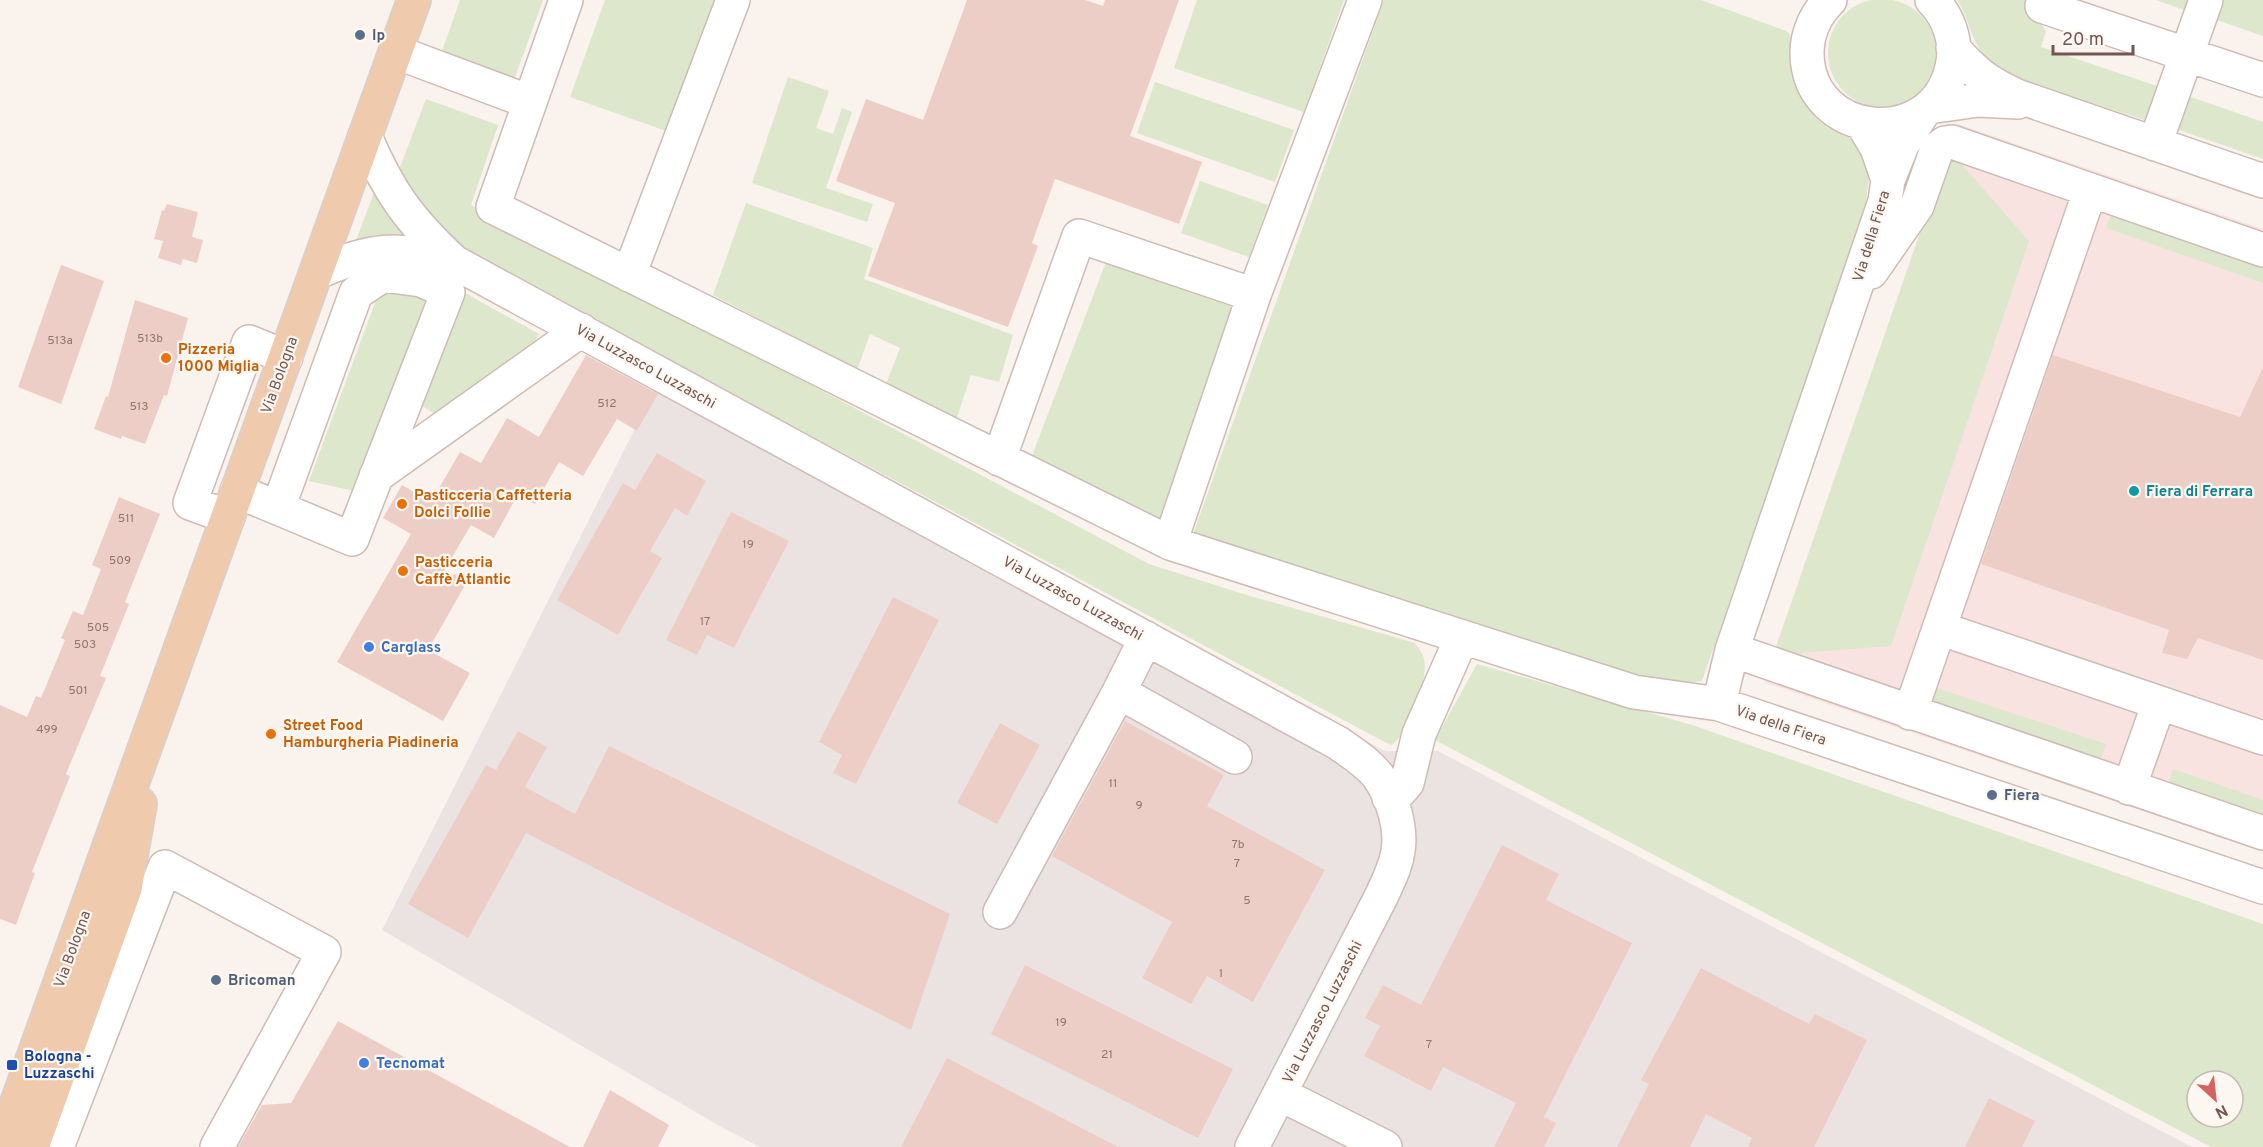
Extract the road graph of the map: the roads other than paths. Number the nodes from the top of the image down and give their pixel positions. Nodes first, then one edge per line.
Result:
1 (414, 0) edge
2 (566, 0) edge
3 (733, 0) edge
4 (1365, 0) edge
5 (1830, 0) edge
6 (1932, 0) edge
7 (2206, 0) edge
8 (2042, 6) dead end
9 (1953, 48) junction
10 (396, 52) junction
11 (2187, 54) junction
12 (2263, 80) edge
13 (530, 102) junction
14 (2047, 107) junction
15 (1926, 109) junction
16 (1862, 123) junction
17 (365, 136) junction
18 (2155, 144) junction
19 (1888, 180) junction
20 (2263, 181) edge
21 (2090, 191) junction
22 (2263, 250) edge
23 (454, 262) junction
24 (316, 273) junction
25 (629, 275) junction
26 (1254, 295) junction
27 (1852, 298) junction
28 (581, 330) junction
29 (286, 357) junction
30 (999, 459) junction
31 (376, 476) junction
32 (233, 504) junction
33 (278, 508) junction
34 (1170, 543) junction
35 (1940, 628) junction
36 (1462, 637) junction
37 (1146, 638) junction
38 (1732, 651) junction
39 (1119, 692) junction
40 (2159, 702) junction
41 (1719, 704) junction
42 (1910, 713) junction
43 (2263, 738) edge
44 (144, 751) junction
45 (1235, 757) dead end
46 (2130, 788) junction
47 (1389, 798) junction
48 (2263, 833) edge
49 (2263, 887) edge
50 (1000, 912) dead end
51 (1280, 1094) junction
52 (1, 1147) edge
53 (32, 1147) edge
54 (57, 1147) edge
55 (217, 1147) edge
56 (1252, 1147) edge
57 (1384, 1147) edge

1 - 10 main road, Via Bologna
2 - 13 street
3 - 25 street
4 - 26 street
5 - 16 street, Via della Fiera
6 - 9 street, Via della Fiera
7 - 11 street
8 - 11 street
9 - 14 street, Via della Fiera
9 - 15 street, Via della Fiera
10 - 13 street
10 - 17 main road, Via Bologna
11 - 12 street
11 - 18 street
13 - 25 street
14 - 15 street, Via della Fiera
14 - 18 street, Via della Fiera
15 - 16 street, Via della Fiera
15 - 19 street, Via della Fiera
16 - 19 street, Via della Fiera
17 - 23 street, Via Luzzasco Luzzaschi
17 - 24 main road, Via Bologna
18 - 20 street, Via della Fiera
19 - 27 street, Via della Fiera
21 - 22 street
21 - 27 street
21 - 35 street
23 - 24 street, Via Luzzasco Luzzaschi
23 - 28 street, Via Luzzasco Luzzaschi
24 - 29 main road, Via Bologna
25 - 30 street
26 - 30 street
26 - 34 street
27 - 38 street, Via della Fiera
28 - 31 street
28 - 37 street, Via Luzzasco Luzzaschi
29 - 32 main road, Via Bologna
29 - 32 street
30 - 34 street
31 - 33 street
31 - 33 street
32 - 33 street
32 - 44 main road, Via Bologna
34 - 36 street
35 - 40 street
35 - 42 street
36 - 41 street
36 - 47 street
37 - 39 street
37 - 47 street, Via Luzzasco Luzzaschi
38 - 41 street, Via della Fiera
38 - 42 street
39 - 45 street
39 - 50 street
40 - 43 street
40 - 46 street
41 - 49 street, Via della Fiera
42 - 46 street
44 - 52 main road, Via Bologna
44 - 53 main road, Via Bologna
46 - 48 street
47 - 51 street, Via Luzzasco Luzzaschi
51 - 56 street, Via Luzzasco Luzzaschi
51 - 57 street
54 - 55 street

